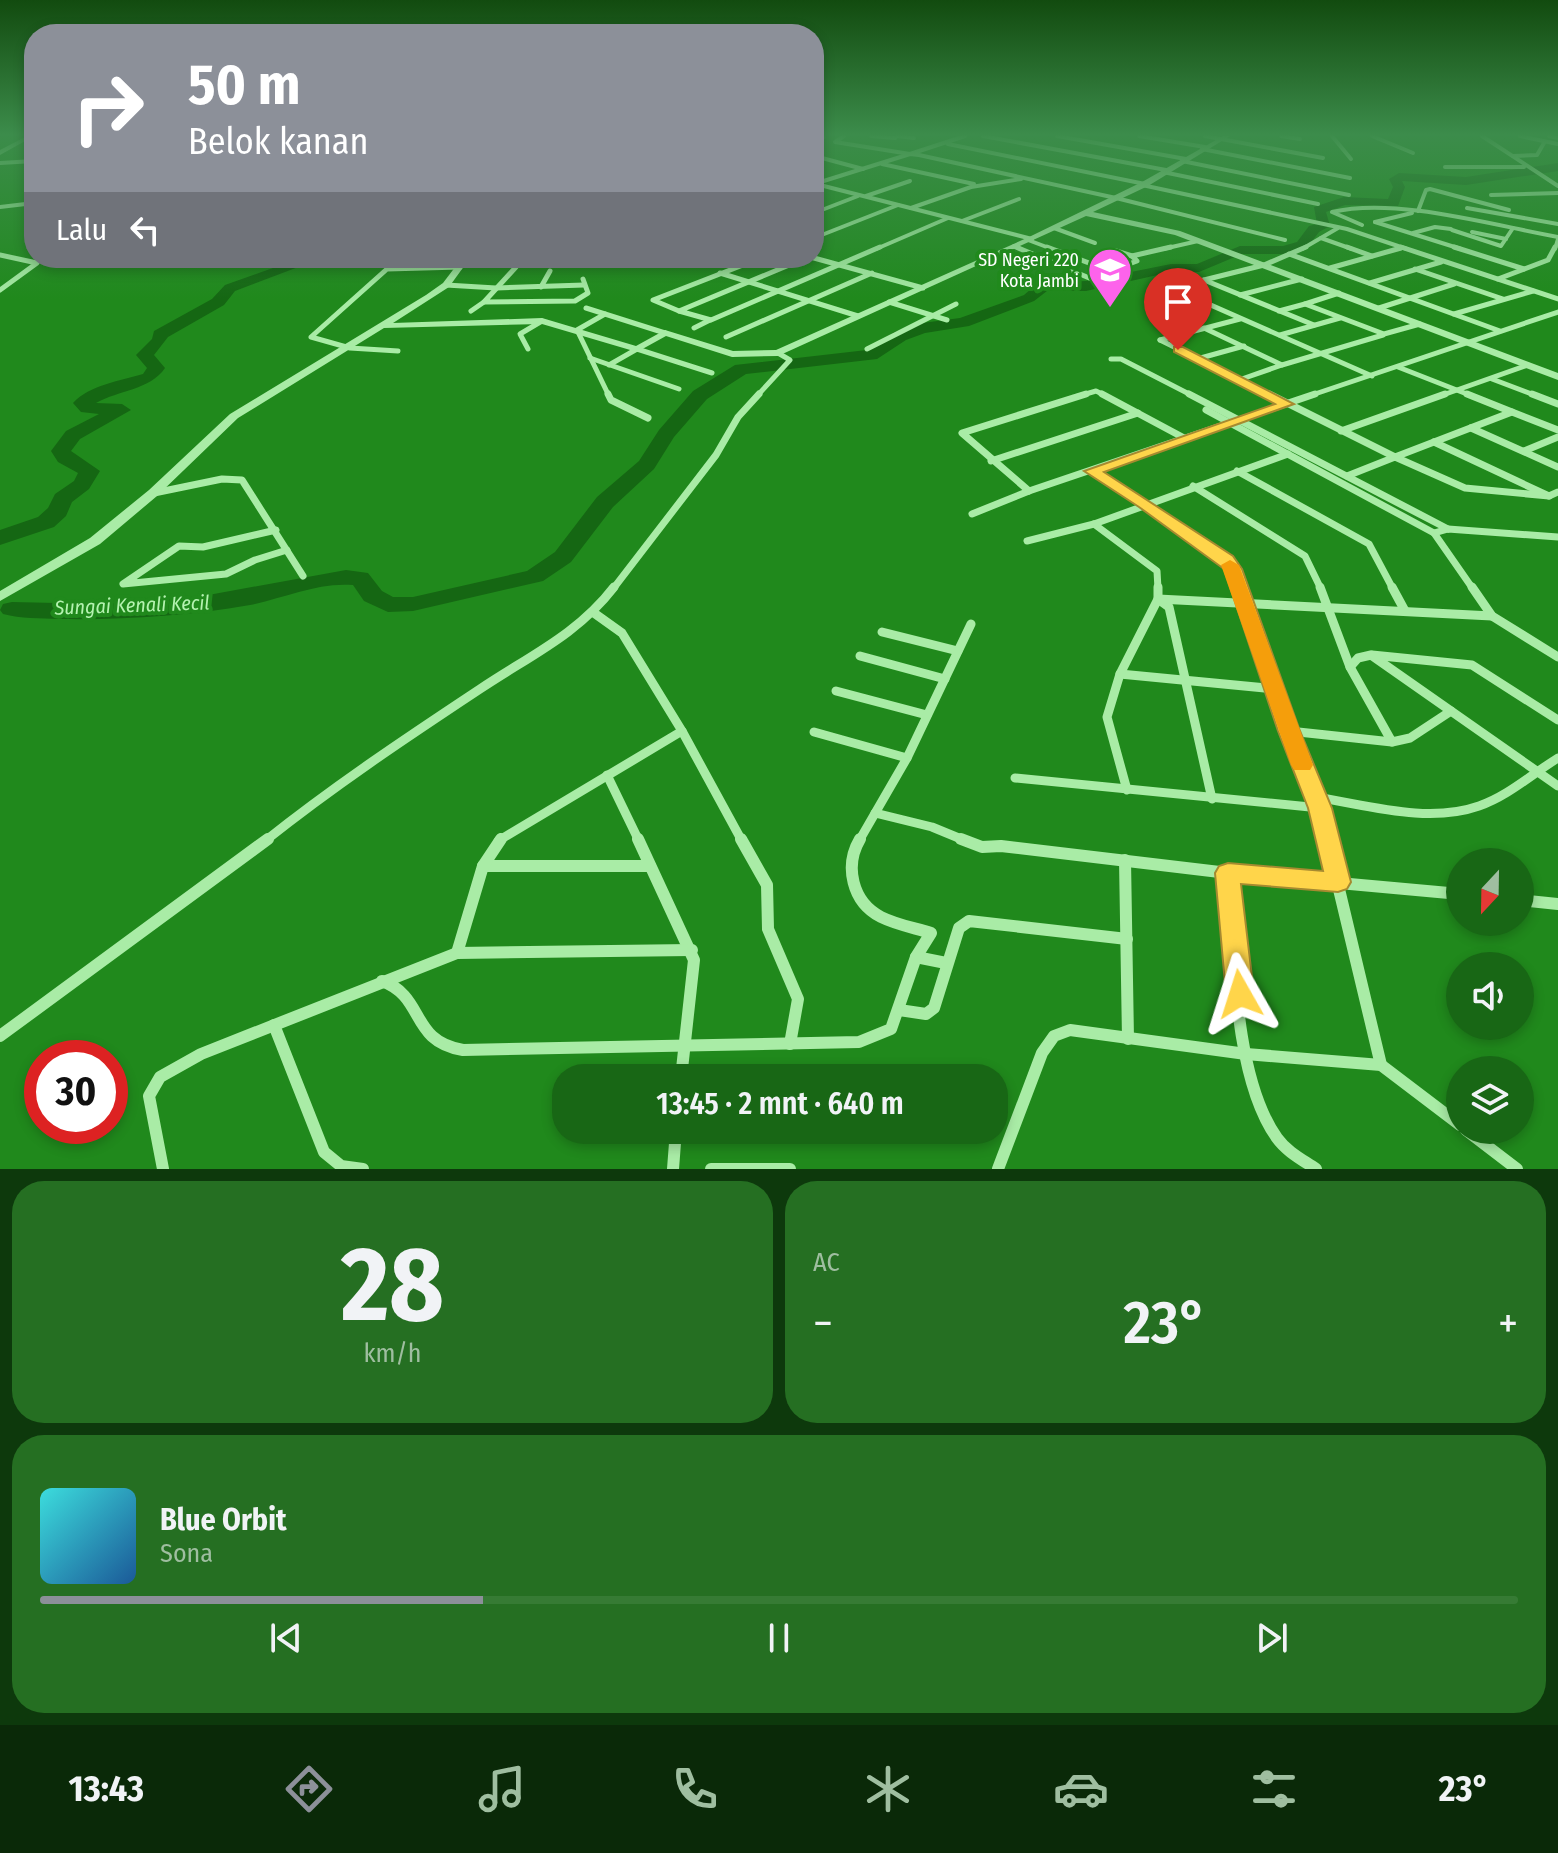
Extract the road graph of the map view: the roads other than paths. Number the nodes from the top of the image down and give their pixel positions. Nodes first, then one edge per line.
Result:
1 (841, 191) edge
2 (880, 191) edge
3 (962, 191) edge
4 (1083, 191) edge
5 (1130, 191) edge
6 (1171, 191) edge
7 (1255, 191) edge
8 (1328, 191) edge
9 (1426, 191) edge
10 (1433, 191) edge
11 (1558, 193) edge
12 (1349, 195) dead end
13 (1491, 195) dead end
14 (863, 196) junction
15 (1116, 198) junction
16 (1019, 199) dead end
17 (1471, 200) junction
18 (24, 204) edge
19 (1318, 204) dead end
20 (898, 205) junction
21 (0, 207) edge
22 (910, 208) junction
23 (1467, 208) junction
24 (824, 210) edge
25 (1509, 210) dead end
26 (1418, 211) junction
27 (1085, 213) junction
28 (948, 218) junction
29 (1461, 219) junction
30 (961, 221) junction
31 (1375, 222) junction
32 (1558, 224) edge
33 (1362, 225) junction
34 (1338, 227) junction
35 (1054, 228) junction
36 (1513, 228) junction
37 (1347, 229) junction
38 (1451, 229) junction
39 (1411, 233) junction
40 (824, 234) edge
41 (1321, 238) junction
42 (1558, 238) edge
43 (1030, 239) junction
44 (1506, 239) junction
45 (1285, 240) dead end
46 (1198, 241) junction
47 (1095, 243) dead end
48 (1014, 246) junction
49 (1501, 246) junction
50 (1403, 248) junction
51 (1116, 251) dead end
52 (1289, 254) junction
53 (0, 255) edge
54 (1479, 255) junction
55 (1132, 256) junction
56 (1373, 256) junction
57 (9, 257) junction
58 (24, 260) edge
59 (824, 260) edge
60 (1049, 261) junction
61 (1443, 261) junction
62 (0, 263) edge
63 (841, 264) junction
64 (1264, 265) junction
65 (1032, 266) dead end
66 (30, 268) edge
67 (389, 268) edge
68 (459, 268) edge
69 (515, 268) edge
70 (734, 268) edge
71 (782, 268) edge
72 (1329, 268) junction
73 (1415, 269) junction
74 (1524, 269) junction
75 (550, 271) dead end
76 (720, 273) junction
77 (872, 273) junction
78 (1302, 279) junction
79 (1498, 279) junction
80 (1094, 280) dead end
81 (1203, 280) junction
82 (748, 282) junction
83 (1369, 283) junction
84 (1456, 283) junction
85 (446, 285) junction
86 (541, 287) junction
87 (496, 288) junction
88 (923, 288) junction
89 (0, 290) edge
90 (777, 291) junction
91 (1533, 291) junction
92 (1339, 293) junction
93 (1240, 295) junction
94 (1408, 297) junction
95 (1503, 299) junction
96 (1558, 299) edge
97 (809, 301) junction
98 (484, 302) junction
99 (889, 302) junction
100 (956, 304) dead end
101 (1305, 304) junction
102 (586, 308) dead end
103 (1379, 308) junction
104 (471, 311) dead end
105 (679, 311) junction
106 (1279, 311) junction
107 (1558, 312) edge
108 (605, 314) junction
109 (1453, 314) junction
110 (932, 315) junction
111 (858, 316) junction
112 (1547, 316) junction
113 (1340, 318) junction
114 (1240, 319) junction
115 (1558, 319) edge
116 (711, 320) junction
117 (947, 320) dead end
118 (542, 321) junction
119 (1420, 324) junction
120 (1314, 325) junction
121 (386, 326) junction
122 (694, 328) dead end
123 (1204, 328) junction
124 (577, 330) junction
125 (1501, 332) junction
126 (665, 333) junction
127 (1384, 334) junction
128 (1279, 335) junction
129 (726, 337) dead end
130 (1469, 342) junction
131 (1245, 346) junction
132 (350, 348) junction
133 (528, 349) dead end
134 (637, 349) junction
135 (867, 349) dead end
136 (398, 351) dead end
137 (778, 353) junction
138 (1324, 355) junction
139 (590, 358) junction
140 (1197, 359) junction
141 (609, 365) junction
142 (1282, 365) junction
143 (1528, 365) junction
144 (1397, 367) junction
145 (712, 373) dead end
146 (1372, 376) junction
147 (1558, 377) edge
148 (1491, 379) junction
149 (1239, 380) junction
150 (679, 389) dead end
151 (1457, 390) junction
152 (1287, 404) junction
153 (1558, 404) edge
154 (1512, 412) junction
155 (1138, 413) junction
156 (648, 418) dead end
157 (1235, 422) junction
158 (1470, 428) junction
159 (1558, 430) edge
160 (1341, 431) junction
161 (1558, 437) edge
162 (1186, 439) junction
163 (1280, 441) junction
164 (1434, 442) junction
165 (1271, 445) junction
166 (1524, 451) junction
167 (1288, 454) junction
168 (1395, 457) junction
169 (991, 461) junction
170 (1558, 467) edge
171 (1092, 471) junction
172 (1237, 471) junction
173 (1347, 476) junction
174 (1193, 486) junction
175 (1029, 491) junction
176 (153, 493) junction
177 (1554, 494) edge
178 (1145, 503) junction
179 (972, 514) dead end
180 (1094, 524) junction
181 (1448, 529) junction
182 (276, 530) junction
183 (1434, 533) junction
184 (1558, 537) edge
185 (1027, 541) dead end
186 (287, 550) junction
187 (303, 576) dead end
188 (0, 597) edge
189 (1158, 599) junction
190 (1246, 604) junction
191 (1330, 608) junction
192 (1405, 611) junction
193 (594, 613) junction
194 (1492, 616) junction
195 (971, 624) dead end
196 (882, 632) dead end
197 (958, 651) junction
198 (1371, 655) junction
199 (860, 656) dead end
200 (1558, 657) edge
201 (1350, 667) junction
202 (1120, 674) junction
203 (945, 679) junction
204 (1187, 681) junction
205 (1276, 689) junction
206 (836, 691) dead end
207 (1451, 711) junction
208 (927, 715) junction
209 (1558, 720) edge
210 (682, 731) junction
211 (1289, 731) junction
212 (814, 732) dead end
213 (1392, 742) junction
214 (907, 758) junction
215 (1558, 758) edge
216 (1536, 771) junction
217 (607, 775) junction
218 (1015, 778) dead end
219 (1558, 786) edge
220 (1127, 790) junction
221 (1212, 799) junction
222 (1317, 803) junction
223 (875, 813) junction
224 (1125, 860) junction
225 (483, 866) junction
226 (650, 866) junction
227 (1228, 873) junction
228 (1338, 882) junction
229 (1446, 893) edge
230 (1534, 901) edge
231 (1558, 904) edge
232 (1127, 939) junction
233 (692, 950) junction
234 (457, 953) junction
235 (916, 957) junction
236 (946, 963) junction
237 (382, 981) junction
238 (899, 1010) junction
239 (274, 1025) junction
240 (0, 1036) edge
241 (1128, 1039) junction
242 (790, 1044) junction
243 (684, 1047) junction
244 (1246, 1054) junction
245 (682, 1064) edge
246 (1381, 1065) junction
247 (1446, 1114) edge
248 (675, 1144) edge
249 (1484, 1144) edge
250 (163, 1169) edge
251 (363, 1169) edge
252 (673, 1169) edge
253 (711, 1169) edge
254 (790, 1169) edge
255 (998, 1169) edge
256 (1316, 1169) edge
257 (1517, 1169) edge

1 - 14 street
2 - 14 street
3 - 22 street
4 - 15 street
5 - 15 street
6 - 34 street
7 - 19 street
8 - 12 street
9 - 26 street
10 - 17 street
11 - 13 street
14 - 20 street
14 - 24 street
15 - 27 street
15 - 45 street
16 - 30 street
17 - 23 street
17 - 25 street
18 - 21 street
20 - 22 street
20 - 40 street
22 - 28 street
23 - 29 street
23 - 32 street
26 - 29 street
26 - 31 street
26 - 33 street
27 - 35 street
27 - 46 street
28 - 30 street
28 - 63 street
29 - 36 street
30 - 43 street
31 - 33 street
31 - 39 street
33 - 37 street
34 - 37 street
34 - 41 street
35 - 43 street
35 - 47 street
36 - 42 street
36 - 44 street
37 - 50 street
38 - 39 street
38 - 44 street
38 - 49 street
39 - 54 street
41 - 52 street
41 - 56 street
42 - 74 street
43 - 48 street
43 - 55 street
44 - 49 street
46 - 55 street
46 - 64 street
48 - 60 street
48 - 88 street
49 - 54 street
50 - 56 street
50 - 61 street
51 - 55 street
52 - 64 street
52 - 72 street
53 - 57 street
54 - 74 street
56 - 72 street
57 - 58 street
57 - 62 street
59 - 63 street
60 - 65 street
60 - 80 street
61 - 73 street
61 - 79 street
63 - 77 street
63 - 90 street
64 - 78 street
64 - 81 street
66 - 89 street
67 - 132 street
68 - 85 street
69 - 87 street
70 - 76 street
71 - 82 street
72 - 83 street
73 - 83 street
73 - 84 street
74 - 79 street
75 - 86 street
76 - 82 street
76 - 105 street
77 - 88 street
77 - 97 street
78 - 92 street
78 - 93 street
79 - 91 street
81 - 93 street
81 - 114 street
82 - 90 street
82 - 105 street
83 - 94 street
84 - 94 street
84 - 95 street
85 - 87 street
85 - 121 street
86 - 87 street
86 - 98 street
87 - 98 street
88 - 99 street
90 - 97 street
90 - 116 street
91 - 95 street
91 - 96 street
92 - 101 street
92 - 103 street
93 - 106 street
94 - 103 street
94 - 109 street
95 - 109 street
97 - 111 street
97 - 129 street
98 - 104 street
99 - 110 street
99 - 111 street
100 - 110 street
101 - 106 street
101 - 113 street
102 - 108 street
103 - 119 street
105 - 116 street
106 - 120 street
107 - 112 street
108 - 124 street
108 - 126 street
109 - 125 street
110 - 117 street
110 - 135 street
111 - 137 street
112 - 115 street
112 - 125 street
113 - 120 street
113 - 127 street
114 - 123 street
114 - 128 street
116 - 122 street
118 - 121 street
118 - 124 street
118 - 133 street
119 - 127 street
119 - 130 street
120 - 128 street
121 - 132 street
123 - 131 street
123 - 140 street
124 - 134 street
124 - 139 street
125 - 130 street
126 - 134 street
126 - 137 street
127 - 138 street
128 - 138 street
130 - 143 street
130 - 144 street
131 - 140 street
131 - 142 street
132 - 136 street
132 - 176 street
134 - 141 street
134 - 145 street
137 - 193 street
138 - 142 street
138 - 146 street
139 - 141 street
139 - 156 street
140 - 149 street
141 - 150 street
142 - 149 street
143 - 147 street
143 - 148 street
144 - 146 street
144 - 151 street
146 - 152 street
148 - 151 street
148 - 153 street
149 - 152 street
151 - 154 street
151 - 160 street
152 - 157 street
152 - 160 street
154 - 158 street
154 - 159 street
155 - 162 street
155 - 169 street
155 - 169 street
157 - 157 street
157 - 162 street
157 - 163 street
157 - 165 street
158 - 164 street
158 - 166 street
160 - 168 street
161 - 166 street
162 - 171 street
163 - 165 street
163 - 173 street
164 - 168 street
164 - 177 street
165 - 167 street
166 - 170 street
167 - 172 street
167 - 183 street
168 - 173 street
168 - 177 street
169 - 175 street
171 - 175 street
171 - 178 street
172 - 174 street
172 - 192 street
173 - 181 street
174 - 178 street
174 - 191 street
175 - 179 street
176 - 182 street
176 - 188 street
178 - 180 street
178 - 190 street
180 - 185 street
180 - 189 street
181 - 183 street
181 - 184 street
182 - 186 street
182 - 186 street
183 - 194 street
186 - 187 street
189 - 190 street
189 - 202 street
189 - 204 street
190 - 191 street
190 - 205 street
191 - 192 street
191 - 201 street
192 - 194 street
193 - 210 street
193 - 240 street
194 - 200 street
195 - 197 street
196 - 197 street
197 - 203 street
198 - 201 street
198 - 207 street
198 - 209 street
199 - 203 street
201 - 213 street
202 - 204 street
202 - 220 street
203 - 208 street
204 - 205 street
204 - 221 street
205 - 211 street
206 - 208 street
207 - 213 street
207 - 216 street
208 - 214 street
210 - 217 street
210 - 242 street
211 - 213 street
211 - 222 street
212 - 214 street
214 - 223 street
215 - 216 street
216 - 219 street
216 - 222 street
217 - 225 street
217 - 226 street
218 - 220 street
220 - 221 street
221 - 222 street
222 - 228 street
223 - 224 street
223 - 235 street
224 - 227 street
224 - 232 street
225 - 226 street
225 - 234 street
226 - 233 street
227 - 228 street
227 - 244 street
228 - 229 street
228 - 246 street
230 - 231 street
232 - 236 street
232 - 241 street
233 - 234 street
233 - 243 street
234 - 237 street
235 - 236 street
235 - 238 street
236 - 238 street
237 - 239 street
237 - 243 street
238 - 242 street
239 - 250 street
239 - 251 street
241 - 244 street
241 - 255 street
242 - 243 street
243 - 245 street
244 - 246 street
244 - 256 street
246 - 247 street
248 - 252 street
249 - 257 street
253 - 254 street

